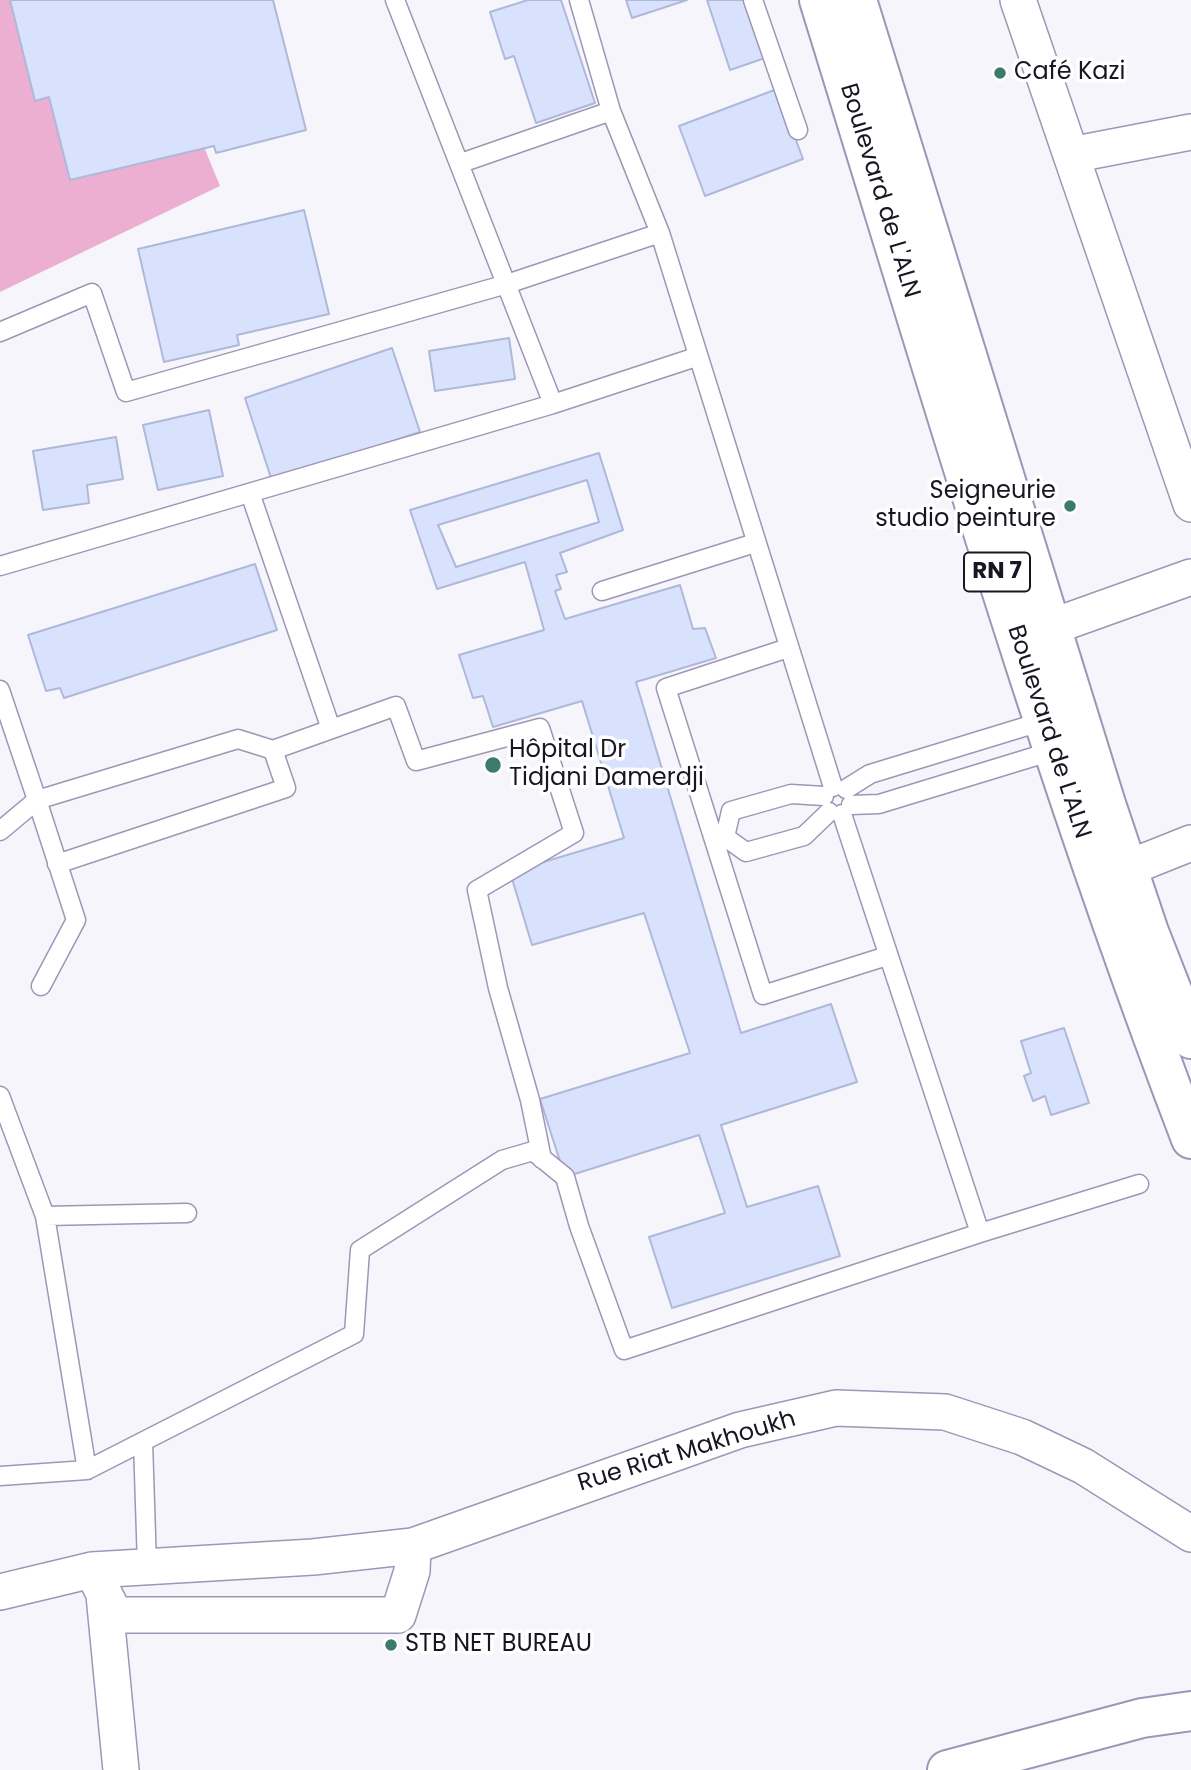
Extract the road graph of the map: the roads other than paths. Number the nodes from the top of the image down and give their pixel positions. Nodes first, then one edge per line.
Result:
1 (395, 0) edge
2 (579, 0) edge
3 (753, 0) edge
4 (819, 0) edge
5 (857, 0) edge
6 (1018, 0) edge
7 (611, 111) junction
8 (798, 131) dead end
9 (1191, 132) edge
10 (1071, 155) junction
11 (461, 163) junction
12 (660, 233) junction
13 (507, 284) junction
14 (0, 332) edge
15 (696, 357) junction
16 (554, 404) junction
17 (250, 493) junction
18 (1191, 504) edge
19 (755, 543) junction
20 (0, 566) edge
21 (1191, 577) edge
22 (602, 591) dead end
23 (1034, 633) junction
24 (788, 648) junction
25 (0, 690) edge
26 (331, 729) junction
27 (1066, 731) junction
28 (273, 750) junction
29 (37, 800) junction
30 (837, 801) junction
31 (0, 831) edge
32 (719, 839) junction
33 (1191, 843) edge
34 (57, 864) junction
35 (1113, 874) junction
36 (887, 956) junction
37 (41, 986) dead end
38 (1191, 1039) edge
39 (0, 1096) edge
40 (1191, 1139) edge
41 (542, 1158) junction
42 (1139, 1184) dead end
43 (187, 1213) dead end
44 (45, 1216) junction
45 (980, 1233) junction
46 (143, 1442) junction
47 (87, 1470) junction
48 (0, 1476) edge
49 (1191, 1534) edge
50 (413, 1546) junction
51 (270, 1559) junction
52 (147, 1566) junction
53 (98, 1583) junction
54 (0, 1592) edge
55 (273, 1615) junction
56 (1191, 1711) edge
57 (121, 1770) edge
58 (947, 1770) edge

1 - 11 lane
2 - 7 lane
3 - 8 lane
4 - 23 main road, Boulevard de L'ALN / RN 7
5 - 23 main road, Boulevard de L'ALN / RN 7
6 - 10 street
7 - 11 lane
7 - 12 lane
9 - 10 street
10 - 18 street
11 - 13 lane
12 - 13 lane
12 - 15 lane
13 - 14 lane
13 - 16 lane
15 - 16 lane
15 - 19 lane
16 - 17 lane
17 - 20 lane
17 - 26 lane
19 - 22 lane
19 - 24 lane
21 - 23 street
23 - 27 main road, Boulevard de L'ALN / RN 7
24 - 30 lane
24 - 32 lane
25 - 29 lane
26 - 28 lane
26 - 41 lane
27 - 30 lane
27 - 30 lane
27 - 35 main road, Boulevard de L'ALN / RN 7
28 - 29 lane
28 - 34 lane
29 - 31 lane
29 - 34 lane
30 - 32 lane
30 - 32 lane
30 - 36 lane
32 - 36 lane
33 - 35 street
34 - 37 lane
35 - 38 main road, Boulevard de L'ALN / RN 7
35 - 40 main road, Boulevard de L'ALN / RN 7
36 - 45 lane
39 - 44 lane
41 - 45 lane
41 - 46 lane
42 - 45 lane
43 - 44 lane
44 - 47 lane
46 - 47 lane
46 - 52 lane
47 - 48 lane
49 - 50 street, Rue Riat Makhoukh
50 - 51 street, Rue Riat Makhoukh
50 - 55 street
51 - 52 street, Rue Riat Makhoukh
51 - 55 street
52 - 53 street, Rue Riat Makhoukh
53 - 54 street, Rue Riat Makhoukh
53 - 55 street
53 - 57 street
56 - 58 main road

